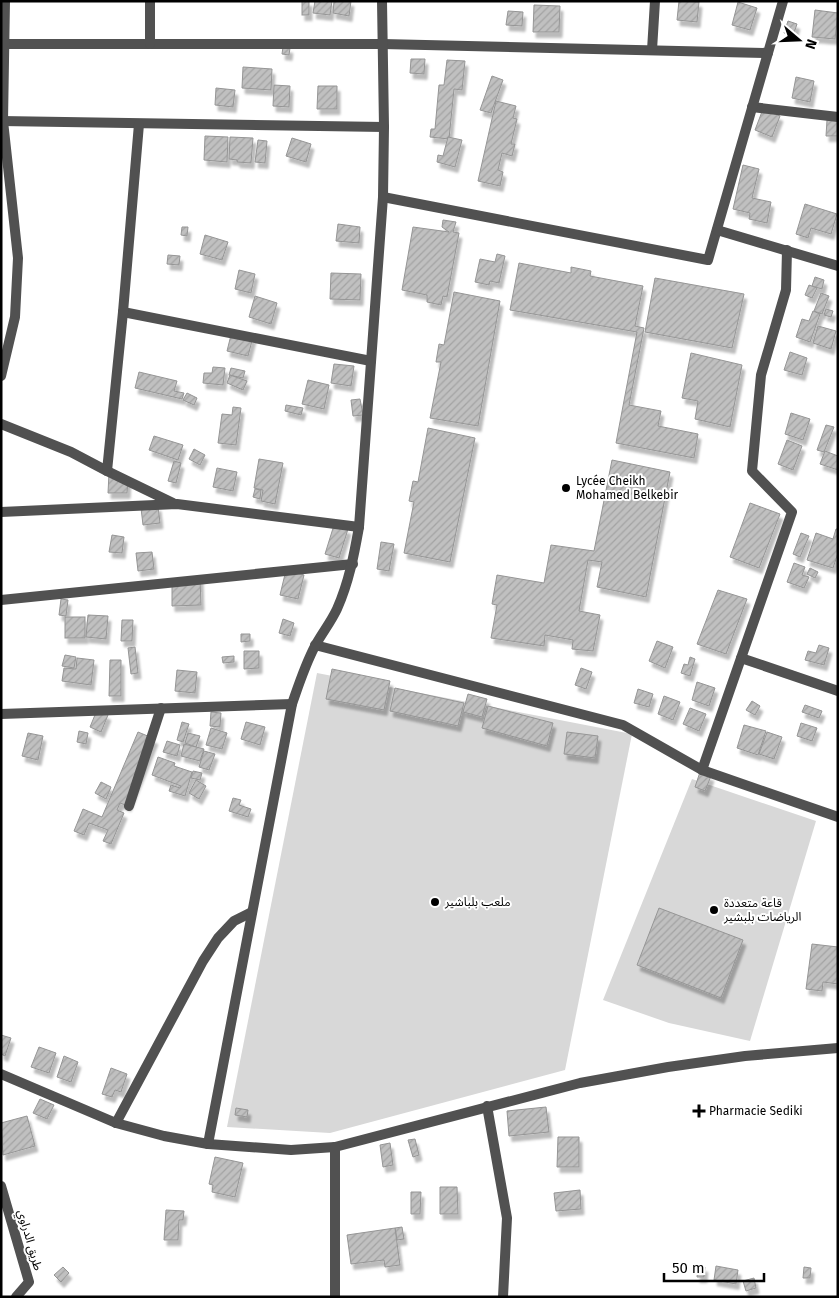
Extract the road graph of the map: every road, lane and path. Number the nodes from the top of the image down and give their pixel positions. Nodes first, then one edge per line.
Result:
1 (5, 1) edge
2 (150, 1) edge
3 (382, 1) edge
4 (655, 1) edge
5 (783, 1) edge
6 (3, 44) edge
7 (150, 44) junction
8 (383, 44) junction
9 (652, 50) junction
10 (768, 53) junction
11 (752, 107) junction
12 (838, 116) edge
13 (2, 121) edge
14 (139, 124) junction
15 (384, 127) junction
16 (383, 197) junction
17 (717, 230) junction
18 (787, 250) junction
19 (838, 266) edge
20 (123, 312) junction
21 (371, 361) junction
22 (1, 376) edge
23 (1, 424) edge
24 (107, 472) junction
25 (177, 504) junction
26 (1, 512) edge
27 (359, 527) junction
28 (353, 564) junction
29 (1, 600) edge
30 (316, 645) junction
31 (741, 658) junction
32 (838, 691) edge
33 (292, 704) junction
34 (162, 708) junction
35 (1, 714) edge
36 (702, 770) junction
37 (129, 806) dead end
38 (838, 817) edge
39 (252, 912) junction
40 (838, 1048) edge
41 (1, 1074) edge
42 (486, 1106) junction
43 (116, 1122) junction
44 (208, 1144) junction
45 (335, 1147) junction
46 (1, 1186) edge
47 (16, 1297) edge
48 (335, 1297) edge
49 (503, 1297) edge

1 - 6 street
2 - 7 street
3 - 8 street
4 - 9 street
5 - 10 street
6 - 7 street
6 - 13 street
7 - 8 street
8 - 9 street
8 - 15 street
9 - 10 street
10 - 11 street
11 - 12 street
11 - 17 street
13 - 14 street
13 - 22 street
14 - 15 street
14 - 20 street
15 - 16 street
16 - 17 street
16 - 21 street
17 - 18 street
18 - 19 street
18 - 31 street
20 - 21 street
20 - 24 street
21 - 27 street
23 - 24 street
24 - 25 street
25 - 26 street
25 - 27 street
27 - 28 street
28 - 29 street
28 - 30 street
30 - 33 street
30 - 36 street
31 - 32 street
31 - 36 street
33 - 34 street
33 - 39 street
34 - 35 street
34 - 37 street
36 - 38 street
39 - 43 street
39 - 44 street
40 - 42 street
41 - 43 street
42 - 45 street
42 - 49 street
43 - 44 street
44 - 45 street
45 - 48 street
46 - 47 street, طريق الدراوي

